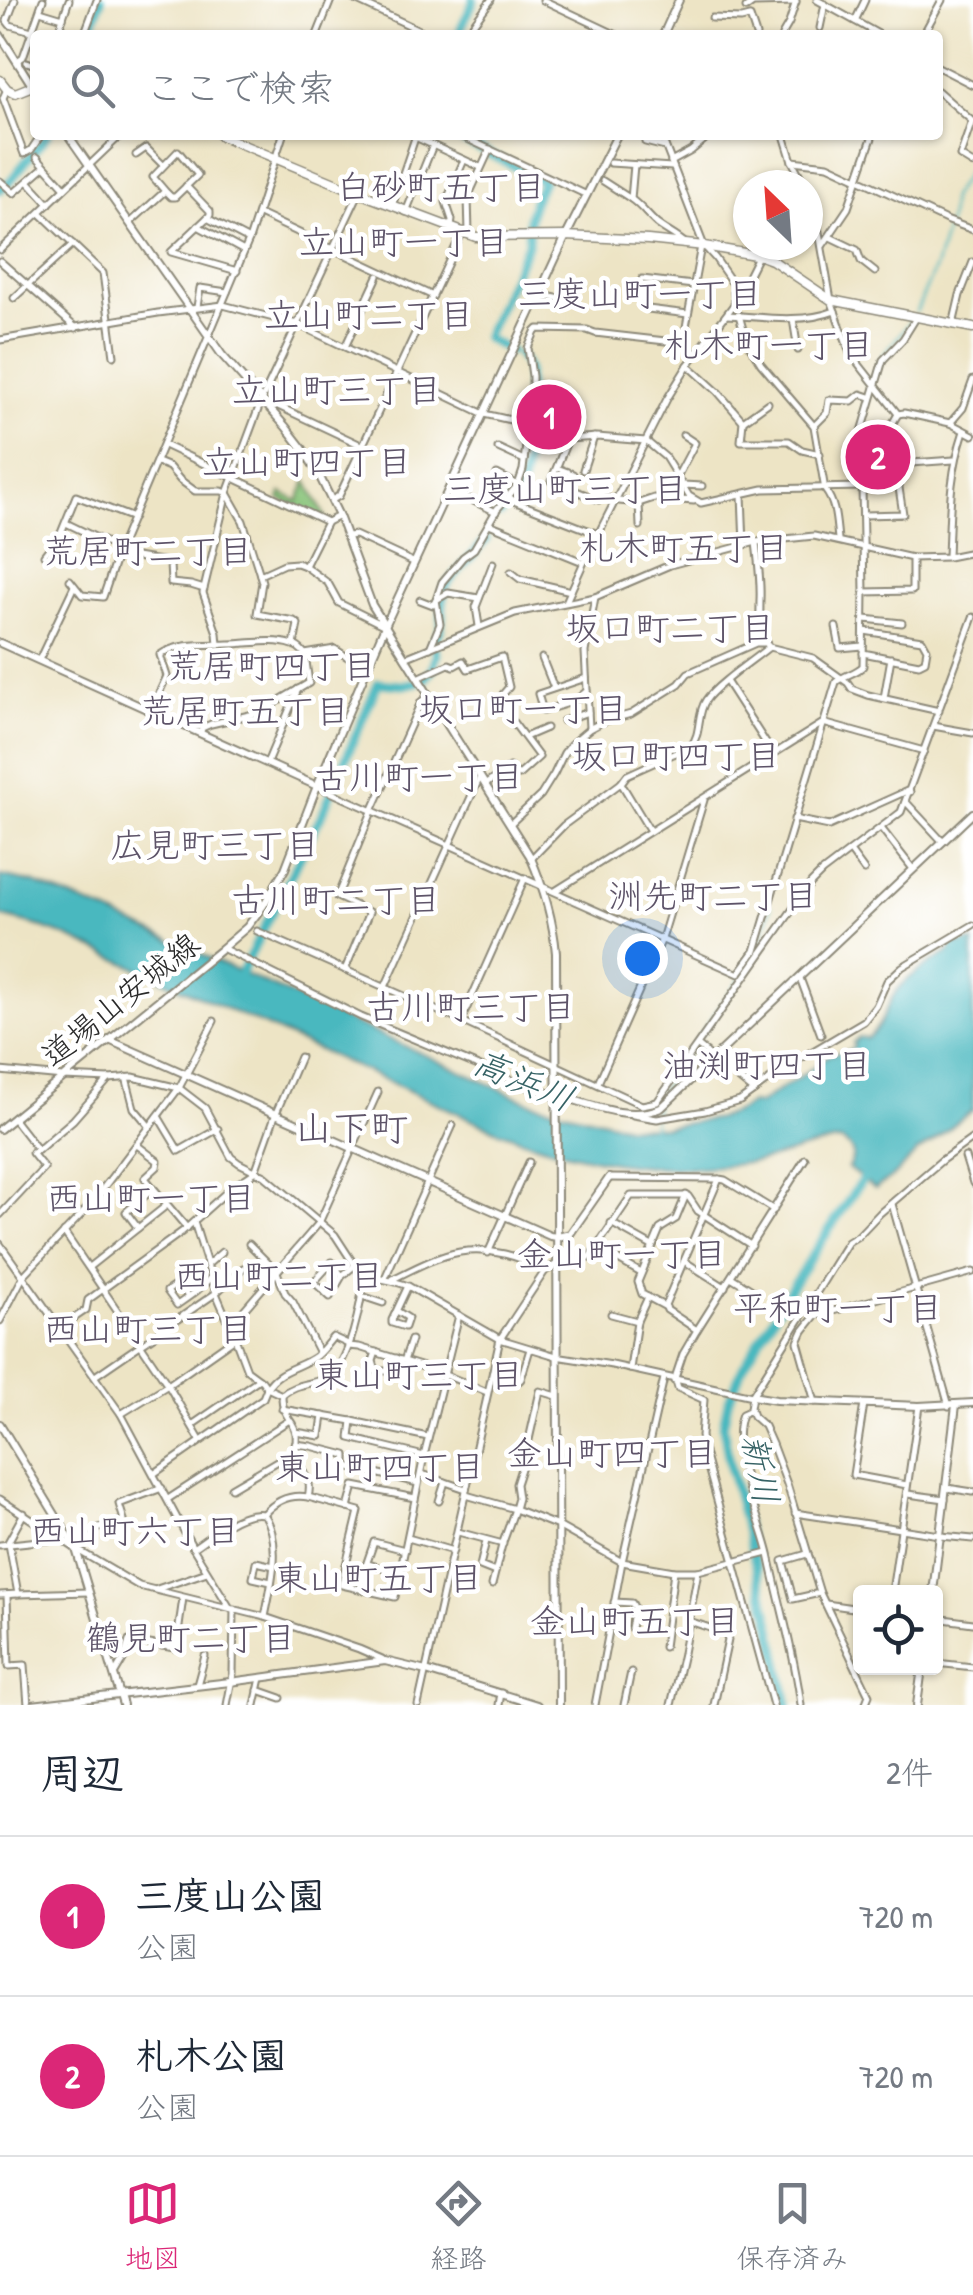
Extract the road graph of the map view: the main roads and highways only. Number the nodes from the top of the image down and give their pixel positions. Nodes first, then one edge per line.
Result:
1 (679, 0) edge
2 (666, 30) edge
3 (0, 35) edge
4 (0, 80) edge
5 (30, 81) edge
6 (30, 88) edge
7 (72, 140) edge
8 (231, 140) edge
9 (614, 140) edge
10 (566, 236) junction
11 (973, 328) edge
12 (385, 626) junction
13 (0, 643) edge
14 (317, 786) junction
15 (973, 813) edge
16 (109, 1040) junction
17 (557, 1100) junction
18 (0, 1128) edge
19 (609, 1178) road end
20 (558, 1237) junction
21 (752, 1396) road end
22 (973, 1403) edge
23 (953, 1406) junction
24 (0, 1424) edge
25 (933, 1585) edge
26 (921, 1675) edge
27 (120, 1695) junction
28 (30, 1705) edge
29 (123, 1705) edge
30 (536, 1705) edge
31 (559, 1705) edge
32 (917, 1705) edge

1 - 2 main road
3 - 5 main road
4 - 6 main road
7 - 12 main road
8 - 10 main road
9 - 10 main road, 道場山安城線
10 - 11 main road
10 - 12 main road, 道場山安城線
12 - 14 main road, 道場山安城線
12 - 17 main road
13 - 14 main road
14 - 16 main road, 道場山安城線
15 - 17 main road
16 - 18 main road, 道場山安城線
16 - 20 main road
17 - 20 main road
19 - 20 main road
20 - 31 main road
21 - 23 main road
22 - 23 main road
23 - 25 main road
24 - 27 main road
26 - 32 main road
27 - 28 main road
27 - 29 main road
27 - 30 main road

